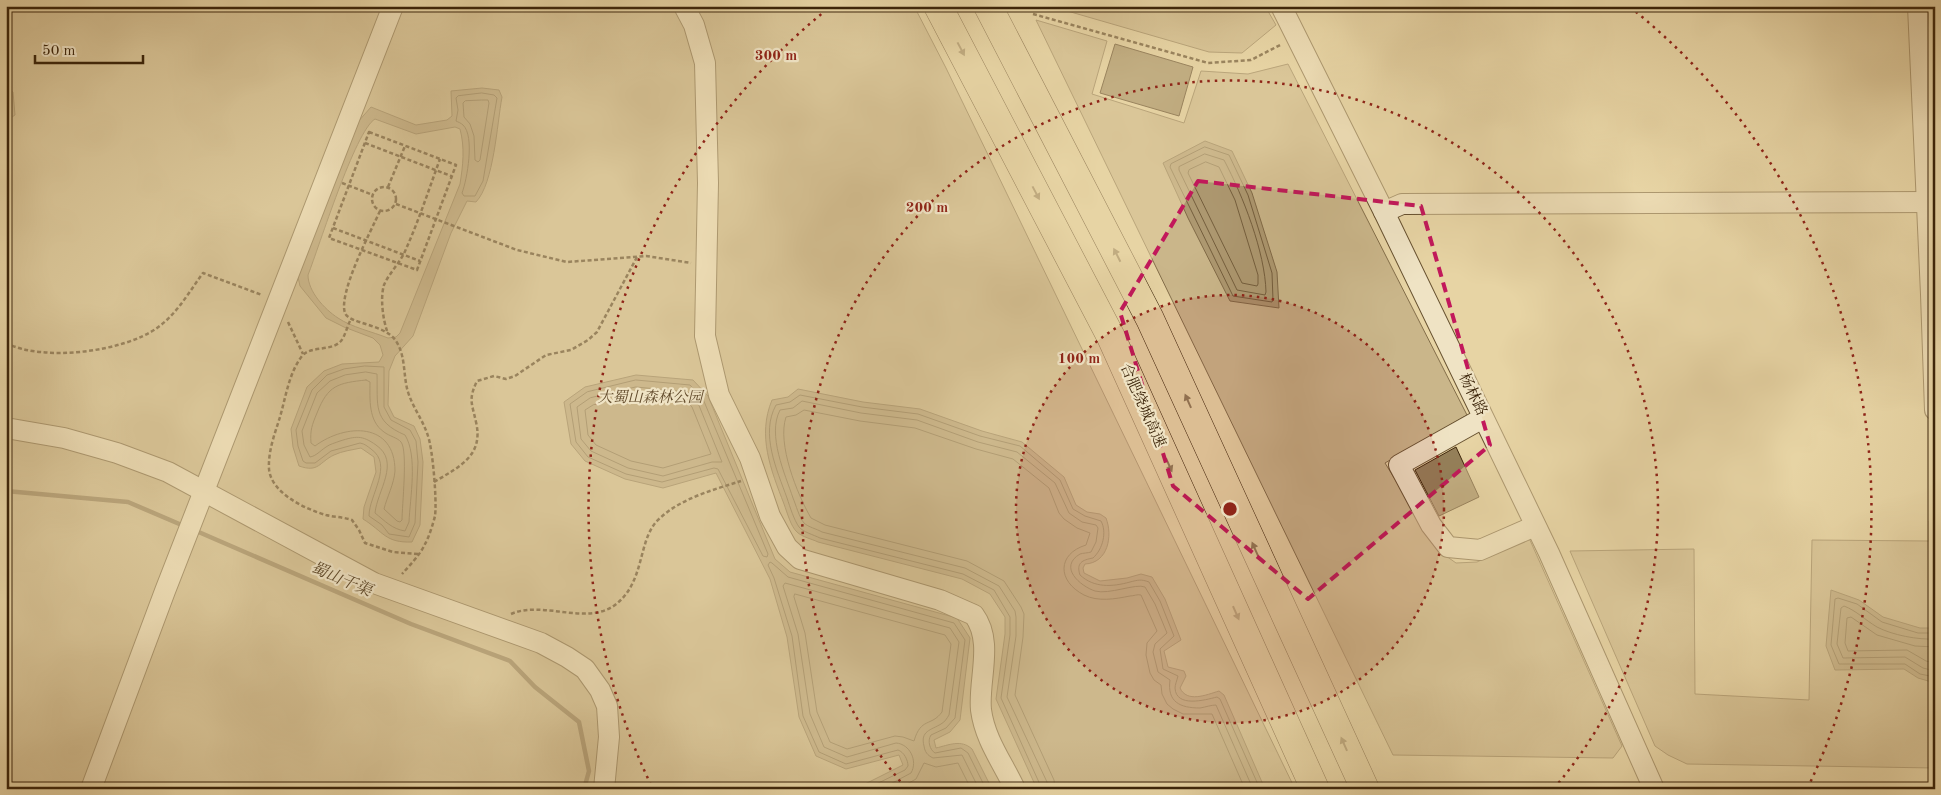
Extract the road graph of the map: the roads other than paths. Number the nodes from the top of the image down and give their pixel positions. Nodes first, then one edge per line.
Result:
1 (393, 6) edge
2 (684, 6) edge
3 (938, 6) edge
4 (988, 6) edge
5 (1281, 6) edge
6 (1918, 6) edge
7 (1931, 202) edge
8 (1384, 212) junction
9 (1935, 410) edge
10 (1483, 418) junction
11 (6, 428) edge
12 (201, 500) junction
13 (1536, 526) junction
14 (91, 789) edge
15 (604, 789) edge
16 (1015, 789) edge
17 (1315, 789) edge
18 (1364, 789) edge
19 (1654, 789) edge

1 - 12 street
2 - 16 street
3 -> 17 highway, 合肥绕城高速
18 -> 4 highway
5 - 8 street, 杨林路
6 - 7 street
7 - 8 street
7 - 9 street
8 - 10 street, 杨林路
10 - 13 street, 杨林路
10 - 13 street
11 - 12 street
12 - 14 street
12 - 15 street
13 - 19 street, 杨林路

